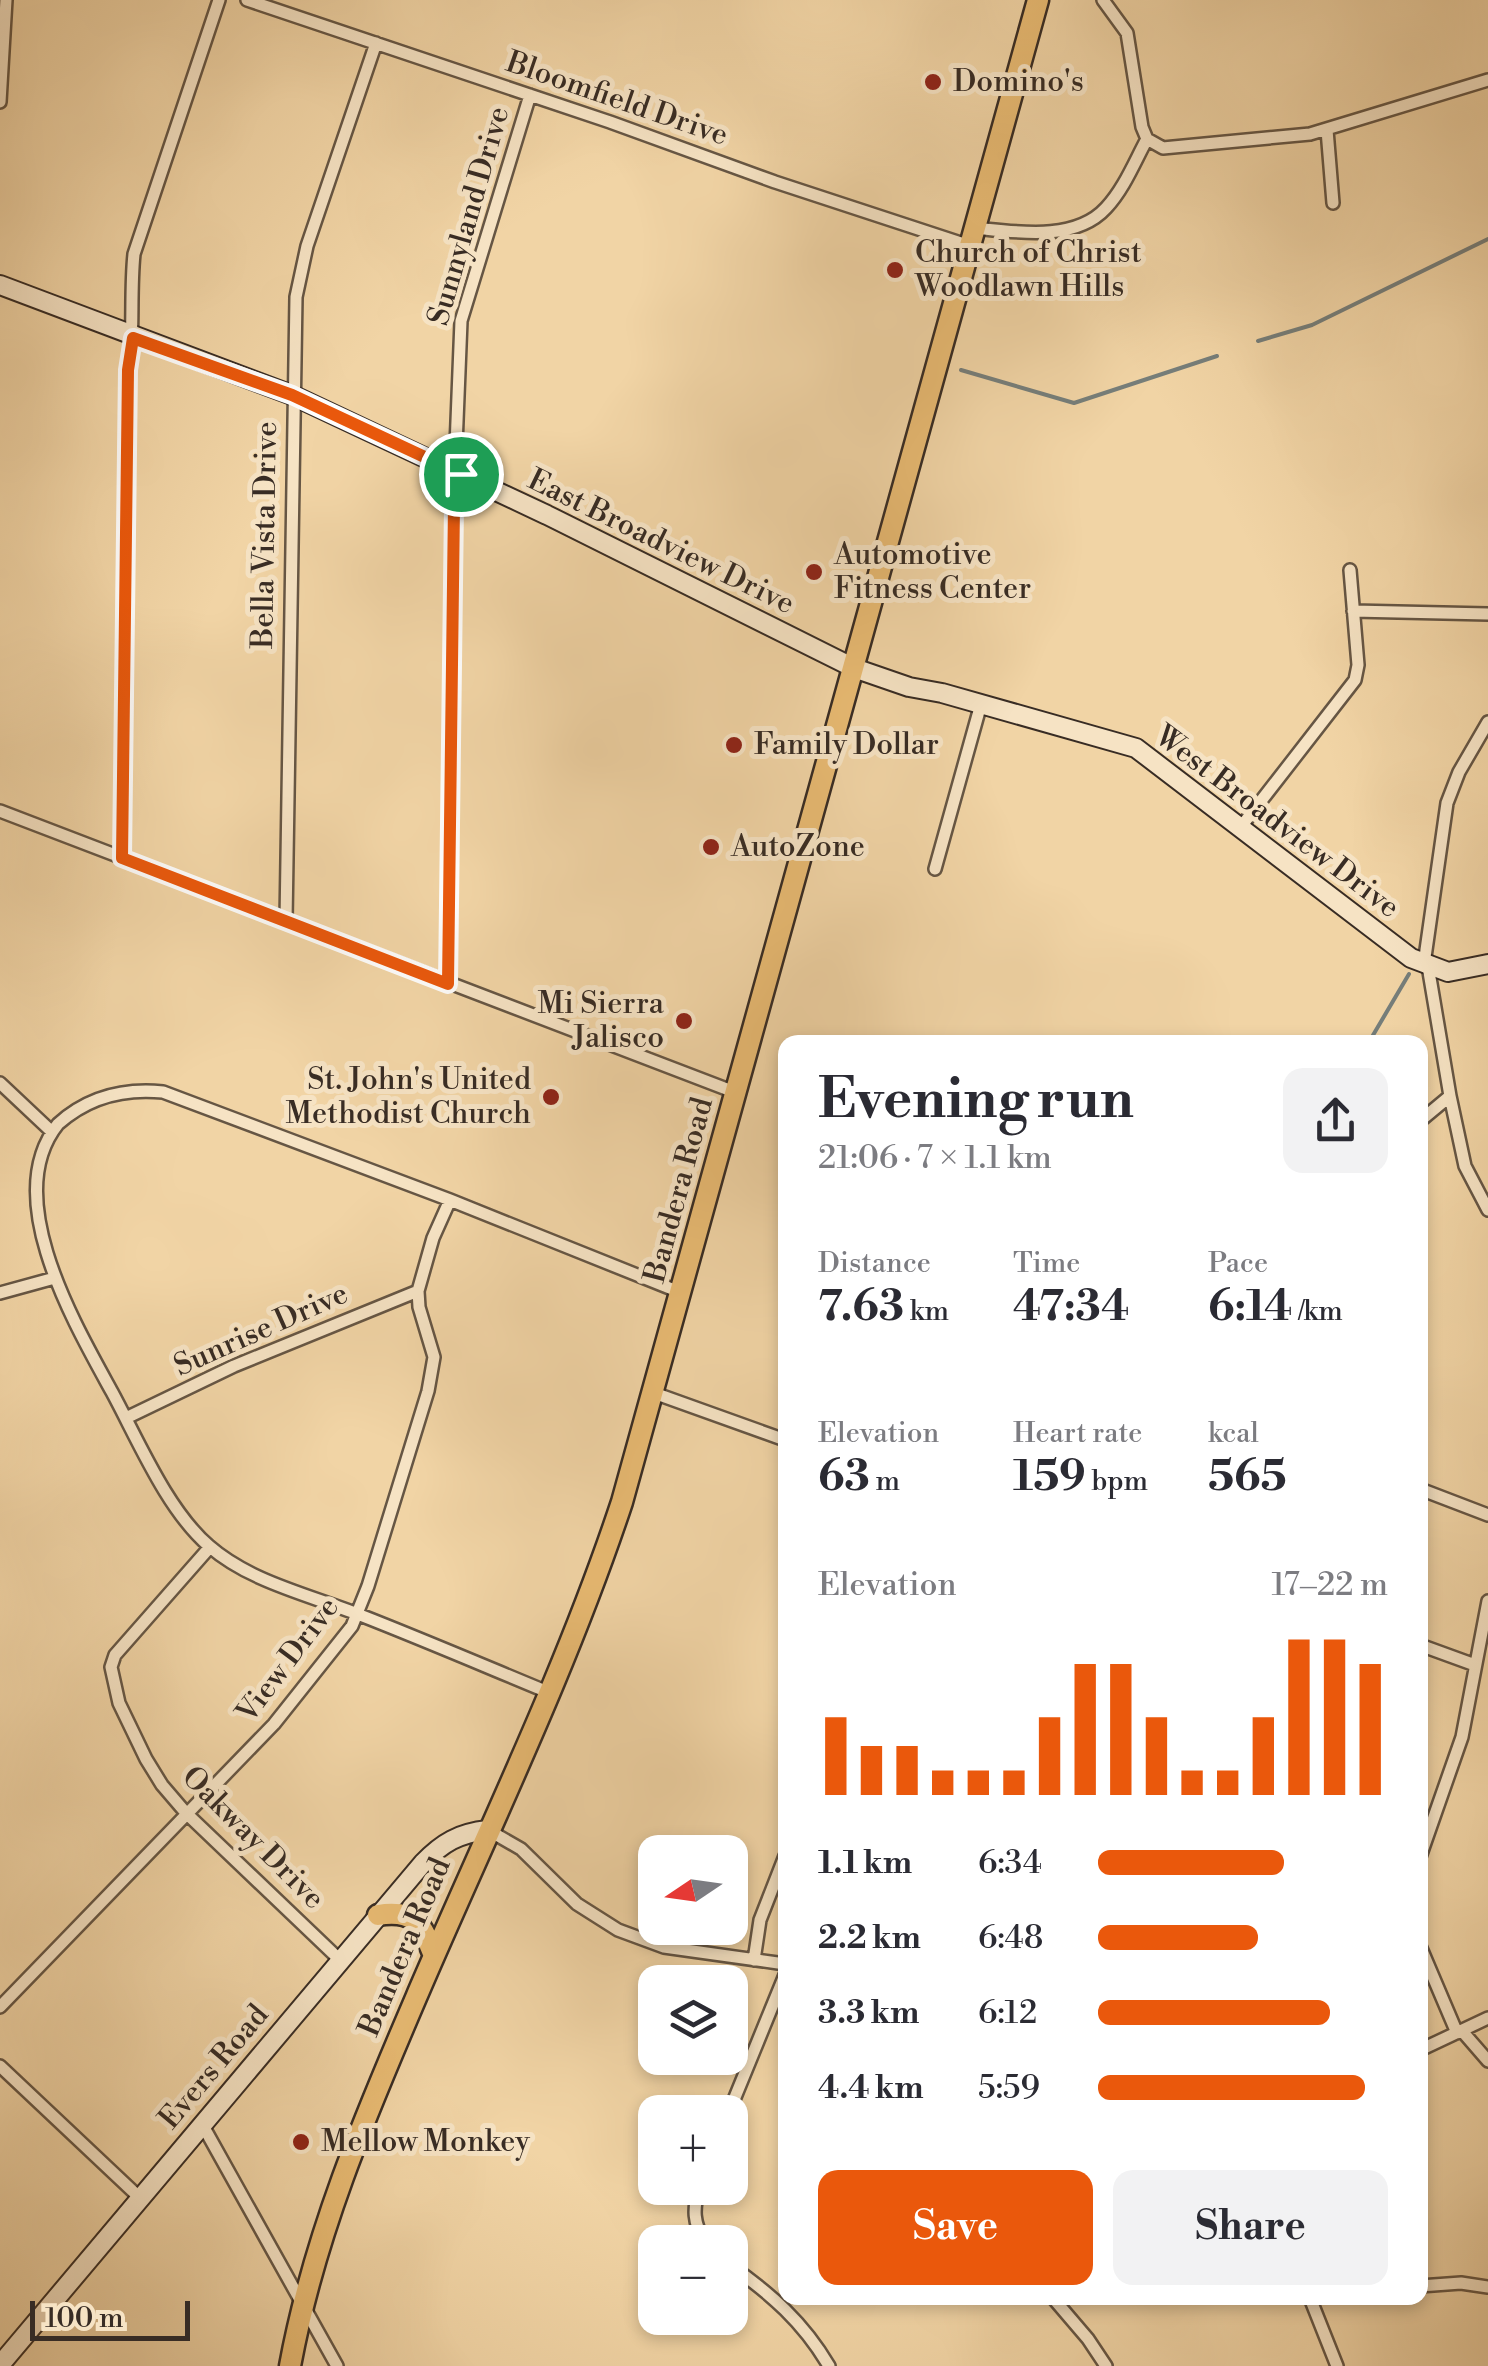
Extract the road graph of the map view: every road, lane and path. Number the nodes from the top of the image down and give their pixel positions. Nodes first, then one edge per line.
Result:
1 (6, 0) edge
2 (219, 0) edge
3 (247, 0) edge
4 (1038, 0) edge
5 (1102, 0) edge
6 (376, 43) junction
7 (1488, 80) edge
8 (530, 94) junction
9 (0, 102) edge
10 (1327, 130) junction
11 (1147, 139) junction
12 (1334, 202) dead end
13 (973, 237) junction
14 (0, 285) edge
15 (133, 338) junction
16 (292, 395) junction
17 (458, 472) junction
18 (1350, 570) dead end
19 (1353, 611) junction
20 (1488, 614) edge
21 (854, 668) junction
22 (981, 704) junction
23 (1488, 722) edge
24 (0, 811) edge
25 (1240, 828) junction
26 (122, 858) junction
27 (935, 868) dead end
28 (286, 921) junction
29 (1488, 964) edge
30 (1426, 965) junction
31 (448, 984) junction
32 (0, 1082) edge
33 (737, 1093) junction
34 (1450, 1096) junction
35 (1428, 1114) edge
36 (50, 1131) junction
37 (450, 1200) junction
38 (1488, 1210) edge
39 (52, 1279) junction
40 (418, 1291) junction
41 (0, 1293) edge
42 (682, 1293) junction
43 (654, 1393) junction
44 (126, 1418) junction
45 (778, 1437) edge
46 (1428, 1492) edge
47 (1488, 1514) edge
48 (210, 1547) junction
49 (1488, 1601) edge
50 (358, 1614) junction
51 (1428, 1648) edge
52 (1475, 1665) junction
53 (550, 1693) junction
54 (186, 1813) junction
55 (488, 1830) junction
56 (1428, 1834) edge
57 (778, 1874) edge
58 (378, 1915) junction
59 (434, 1956) junction
60 (340, 1960) junction
61 (754, 1960) junction
62 (778, 1963) edge
63 (1428, 1964) edge
64 (778, 1992) edge
65 (0, 2008) edge
66 (1488, 2018) edge
67 (1459, 2032) junction
68 (1428, 2046) edge
69 (1488, 2061) edge
70 (0, 2066) edge
71 (736, 2095) edge
72 (202, 2124) junction
73 (140, 2198) junction
74 (748, 2279) edge
75 (1428, 2285) edge
76 (1488, 2287) edge
77 (302, 2300) junction
78 (778, 2301) edge
79 (782, 2305) edge
80 (1058, 2305) edge
81 (1313, 2305) edge
82 (0, 2365) edge
83 (290, 2366) edge
84 (337, 2366) edge
85 (829, 2366) edge
86 (1106, 2366) edge
87 (1337, 2366) edge

1 - 9 street
2 - 15 street
3 - 6 street, Bloomfield Drive
4 - 13 main road, Bandera Road
5 - 11 street
6 - 8 street, Bloomfield Drive
6 - 16 street, Bella Vista Drive
7 - 10 street
8 - 13 street, Bloomfield Drive
8 - 17 street, Sunnyland Drive
10 - 11 street
10 - 12 street
11 - 13 street, Bloomfield Drive
13 - 21 main road, Bandera Road
14 - 15 street, East Broadview Drive
15 - 16 street, East Broadview Drive
15 - 26 street
16 - 17 street, East Broadview Drive
16 - 28 street, Bella Vista Drive
17 - 21 street, East Broadview Drive
17 - 31 street, Sunnyland Drive
18 - 19 street
19 - 20 street
19 - 25 street
21 - 22 street, West Broadview Drive
21 - 33 main road, Bandera Road
22 - 25 street, West Broadview Drive
22 - 27 street
23 - 30 street
24 - 26 street
25 - 30 street, West Broadview Drive
26 - 28 street
28 - 31 street
29 - 30 street
30 - 34 street
31 - 33 street
32 - 36 street
33 - 42 main road, Bandera Road
34 - 35 street
34 - 38 street
36 - 37 street
36 - 39 street
37 - 40 street
37 - 42 street
39 - 41 street
39 - 44 street
40 - 44 street, Sunrise Drive
40 - 50 street, View Drive
42 - 43 main road, Bandera Road
43 - 45 street
43 - 53 main road, Bandera Road
44 - 48 street
46 - 47 street
48 - 50 street
48 - 54 street, Oakway Drive
49 - 52 street
50 - 53 street
50 - 54 street, View Drive
51 - 52 street
52 - 56 street
53 - 55 main road, Bandera Road
54 - 60 street, Oakway Drive
54 - 65 street, View Drive
55 - 58 street, Evers Road
55 - 59 main road, Bandera Road
55 - 61 street
57 - 61 street
58 - 59 main road
58 - 60 street, Evers Road
59 - 77 main road, Bandera Road
60 - 72 street, Evers Road
61 - 62 street
63 - 67 street
64 - 71 street
66 - 67 street
67 - 68 street
67 - 69 street
70 - 73 street
72 - 73 street, Evers Road
72 - 77 street
73 - 82 street, Evers Road
74 - 78 street
75 - 76 street
77 - 83 main road, Bandera Road
77 - 84 street
79 - 85 street
80 - 86 street
81 - 87 street

